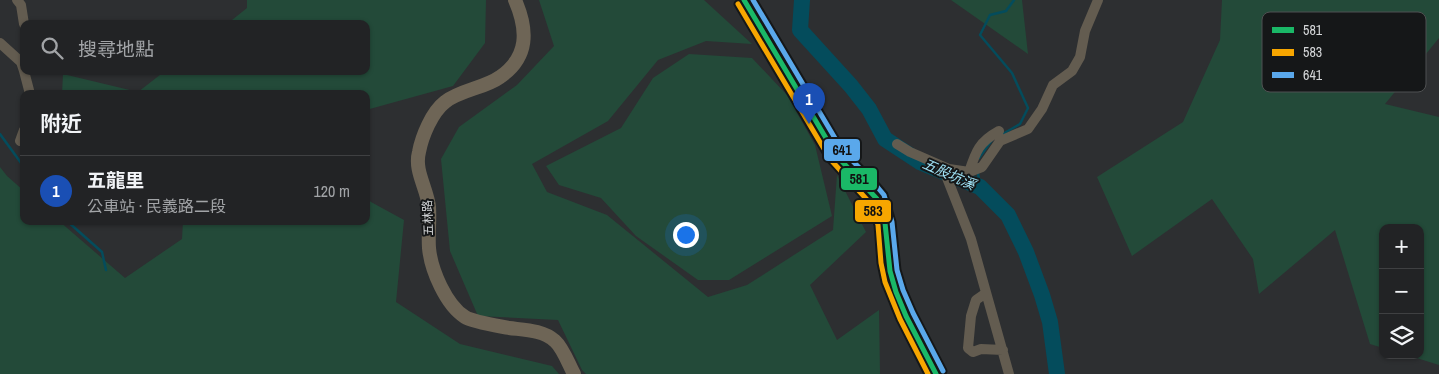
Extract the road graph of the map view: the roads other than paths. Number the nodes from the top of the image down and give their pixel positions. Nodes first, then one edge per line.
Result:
1 (17, 0) edge
2 (515, 0) edge
3 (744, 0) edge
4 (1098, 0) edge
5 (23, 20) edge
6 (0, 43) edge
7 (20, 61) edge
8 (26, 75) edge
9 (29, 90) edge
10 (999, 131) dead end
11 (897, 144) dead end
12 (969, 172) junction
13 (948, 173) junction
14 (986, 293) junction
15 (1003, 350) junction
16 (574, 374) edge
17 (936, 374) edge
18 (1009, 374) edge

1 - 5 street
2 - 16 main road, 五林路
3 - 17 main road
4 - 12 street
6 - 7 street
8 - 9 street
10 - 12 street
11 - 13 street
12 - 13 street
13 - 14 street
14 - 15 street
14 - 15 street
15 - 18 street

